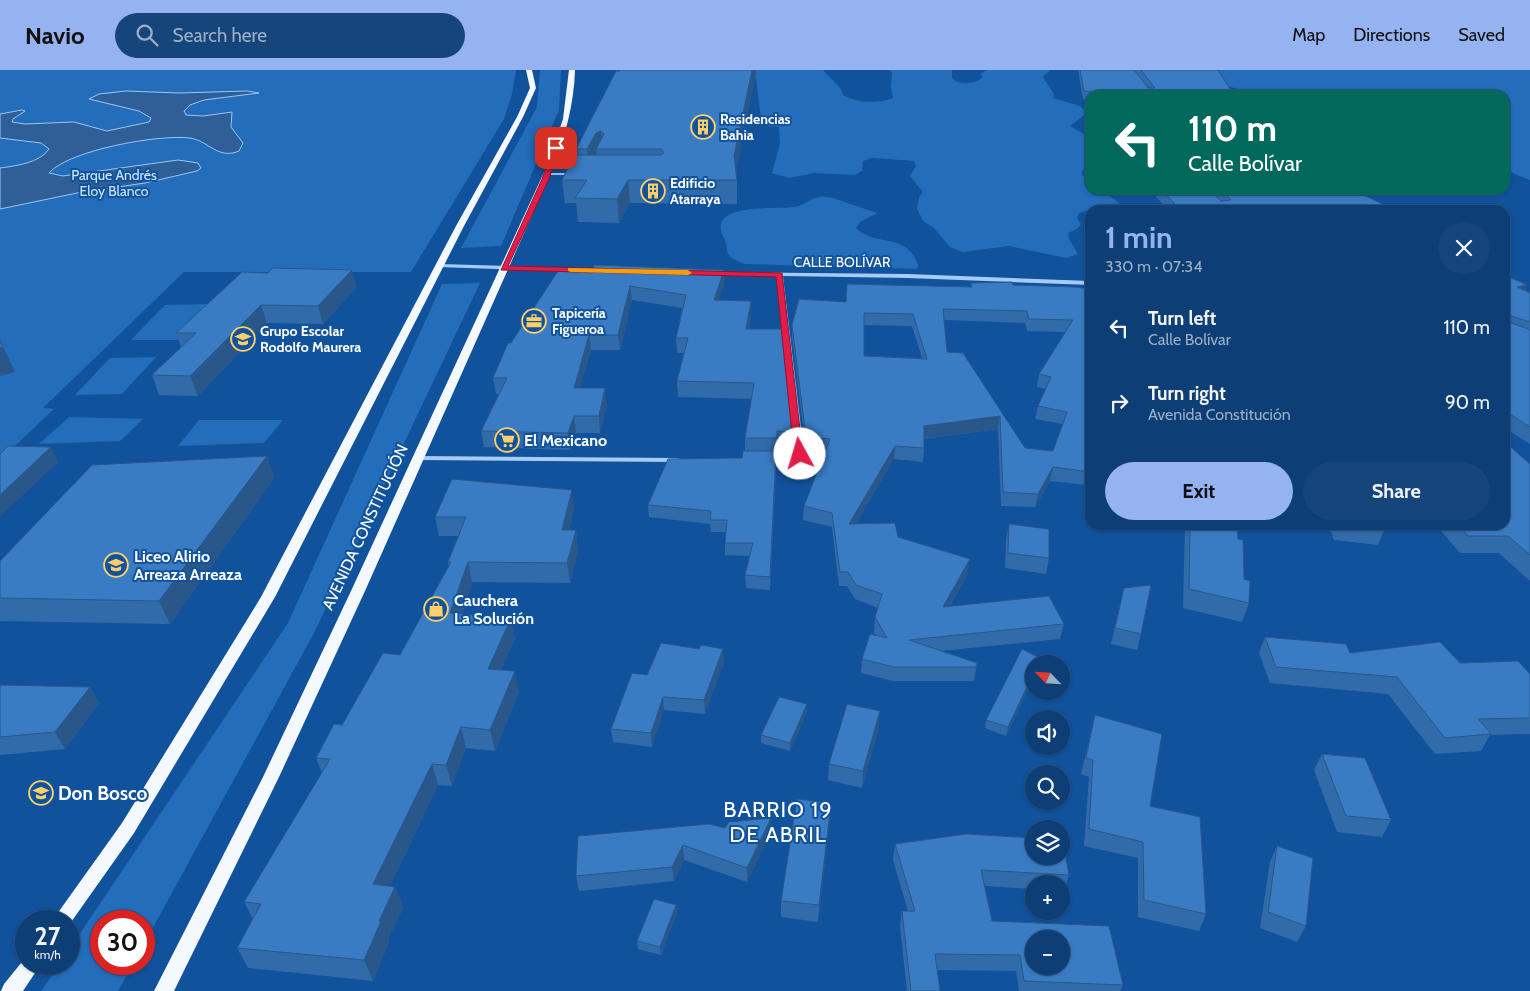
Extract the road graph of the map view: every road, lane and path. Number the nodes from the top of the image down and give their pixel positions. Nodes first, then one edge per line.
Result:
1 (530, 70) edge
2 (572, 70) edge
3 (547, 174) junction
4 (582, 174) edge
5 (440, 266) junction
6 (504, 268) junction
7 (612, 271) edge
8 (701, 273) edge
9 (780, 275) junction
10 (1085, 283) edge
11 (418, 458) junction
12 (683, 460) edge
13 (752, 460) edge
14 (69, 910) edge
15 (22, 975) edge
16 (11, 991) edge
17 (164, 991) edge

1 - 5 main road
2 - 3 main road, AVENIDA CONSTITUCIÓN
3 - 4 street
3 - 6 main road, AVENIDA CONSTITUCIÓN
5 - 6 street
5 - 14 main road
6 - 7 street
6 - 11 main road, AVENIDA CONSTITUCIÓN
8 - 9 street, CALLE BOLÍVAR
9 - 10 street, CALLE BOLÍVAR
9 - 13 street
11 - 12 street
11 - 17 main road, AVENIDA CONSTITUCIÓN
15 - 16 main road

